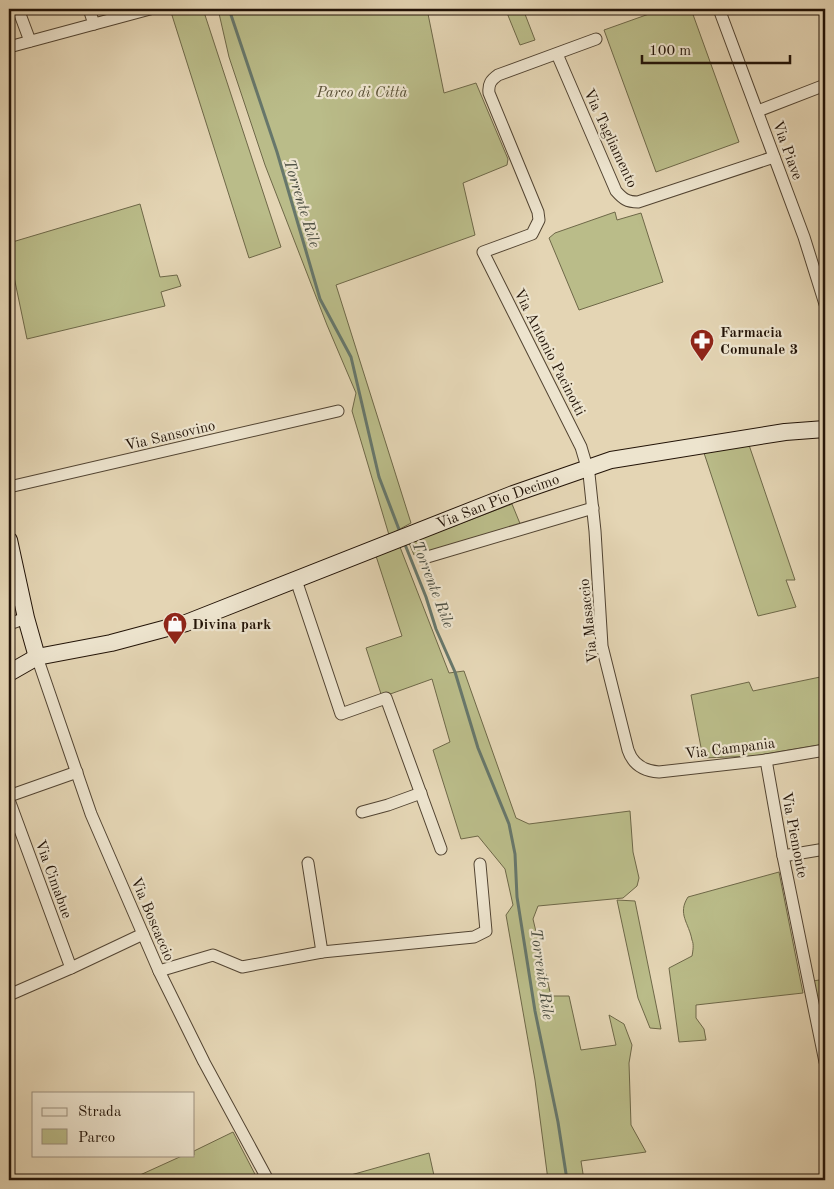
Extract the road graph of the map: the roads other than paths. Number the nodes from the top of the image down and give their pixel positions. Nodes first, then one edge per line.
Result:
1 (18, 9) edge
2 (89, 9) edge
3 (150, 9) edge
4 (719, 9) edge
5 (94, 24) junction
6 (596, 39) dead end
7 (30, 41) junction
8 (9, 47) edge
9 (557, 54) junction
10 (825, 85) edge
11 (758, 111) junction
12 (774, 157) junction
13 (825, 304) edge
14 (338, 411) dead end
15 (825, 428) edge
16 (588, 467) junction
17 (9, 487) edge
18 (592, 508) junction
19 (9, 545) edge
20 (424, 558) dead end
21 (296, 580) junction
22 (26, 618) junction
23 (9, 624) edge
24 (37, 657) junction
25 (9, 673) edge
26 (825, 750) edge
27 (766, 760) junction
28 (639, 766) joint
29 (77, 772) junction
30 (421, 793) junction
31 (9, 796) edge
32 (9, 800) edge
33 (362, 812) dead end
34 (441, 849) dead end
35 (825, 849) edge
36 (783, 856) junction
37 (308, 863) dead end
38 (480, 864) dead end
39 (143, 934) junction
40 (322, 952) junction
41 (71, 968) junction
42 (159, 971) junction
43 (9, 995) edge
44 (825, 1062) edge
45 (268, 1180) edge

1 - 7 street
2 - 5 street
3 - 5 street
4 - 11 street, Via Piave
5 - 7 street
6 - 9 street
7 - 8 street
9 - 12 street, Via Tagliamento
9 - 16 street, Via Antonio Pacinotti
10 - 11 street
11 - 12 street, Via Piave
12 - 13 street, Via Piave
14 - 17 street, Via Sansovino
15 - 16 street, Via San Pio Decimo
16 - 18 street, Via Masaccio
16 - 21 street, Via San Pio Decimo
18 - 20 street
18 - 28 street, Via Masaccio
19 - 22 street
21 - 24 street, Via San Pio Decimo
21 - 30 street
22 - 23 street
22 - 24 street
24 - 25 street, Via San Pio Decimo
24 - 29 street, Via Boscaccio
26 - 27 street, Via Campania
27 - 28 street, Via Campania
27 - 36 street, Via Piemonte
29 - 31 street
29 - 39 street, Via Boscaccio
30 - 33 street
30 - 34 street
32 - 41 street, Via Cimabue
35 - 36 street
36 - 44 street, Via Piemonte
37 - 40 street
38 - 40 street
39 - 41 street
39 - 42 street, Via Boscaccio
40 - 42 street
41 - 43 street
42 - 45 street, Via Boscaccio

